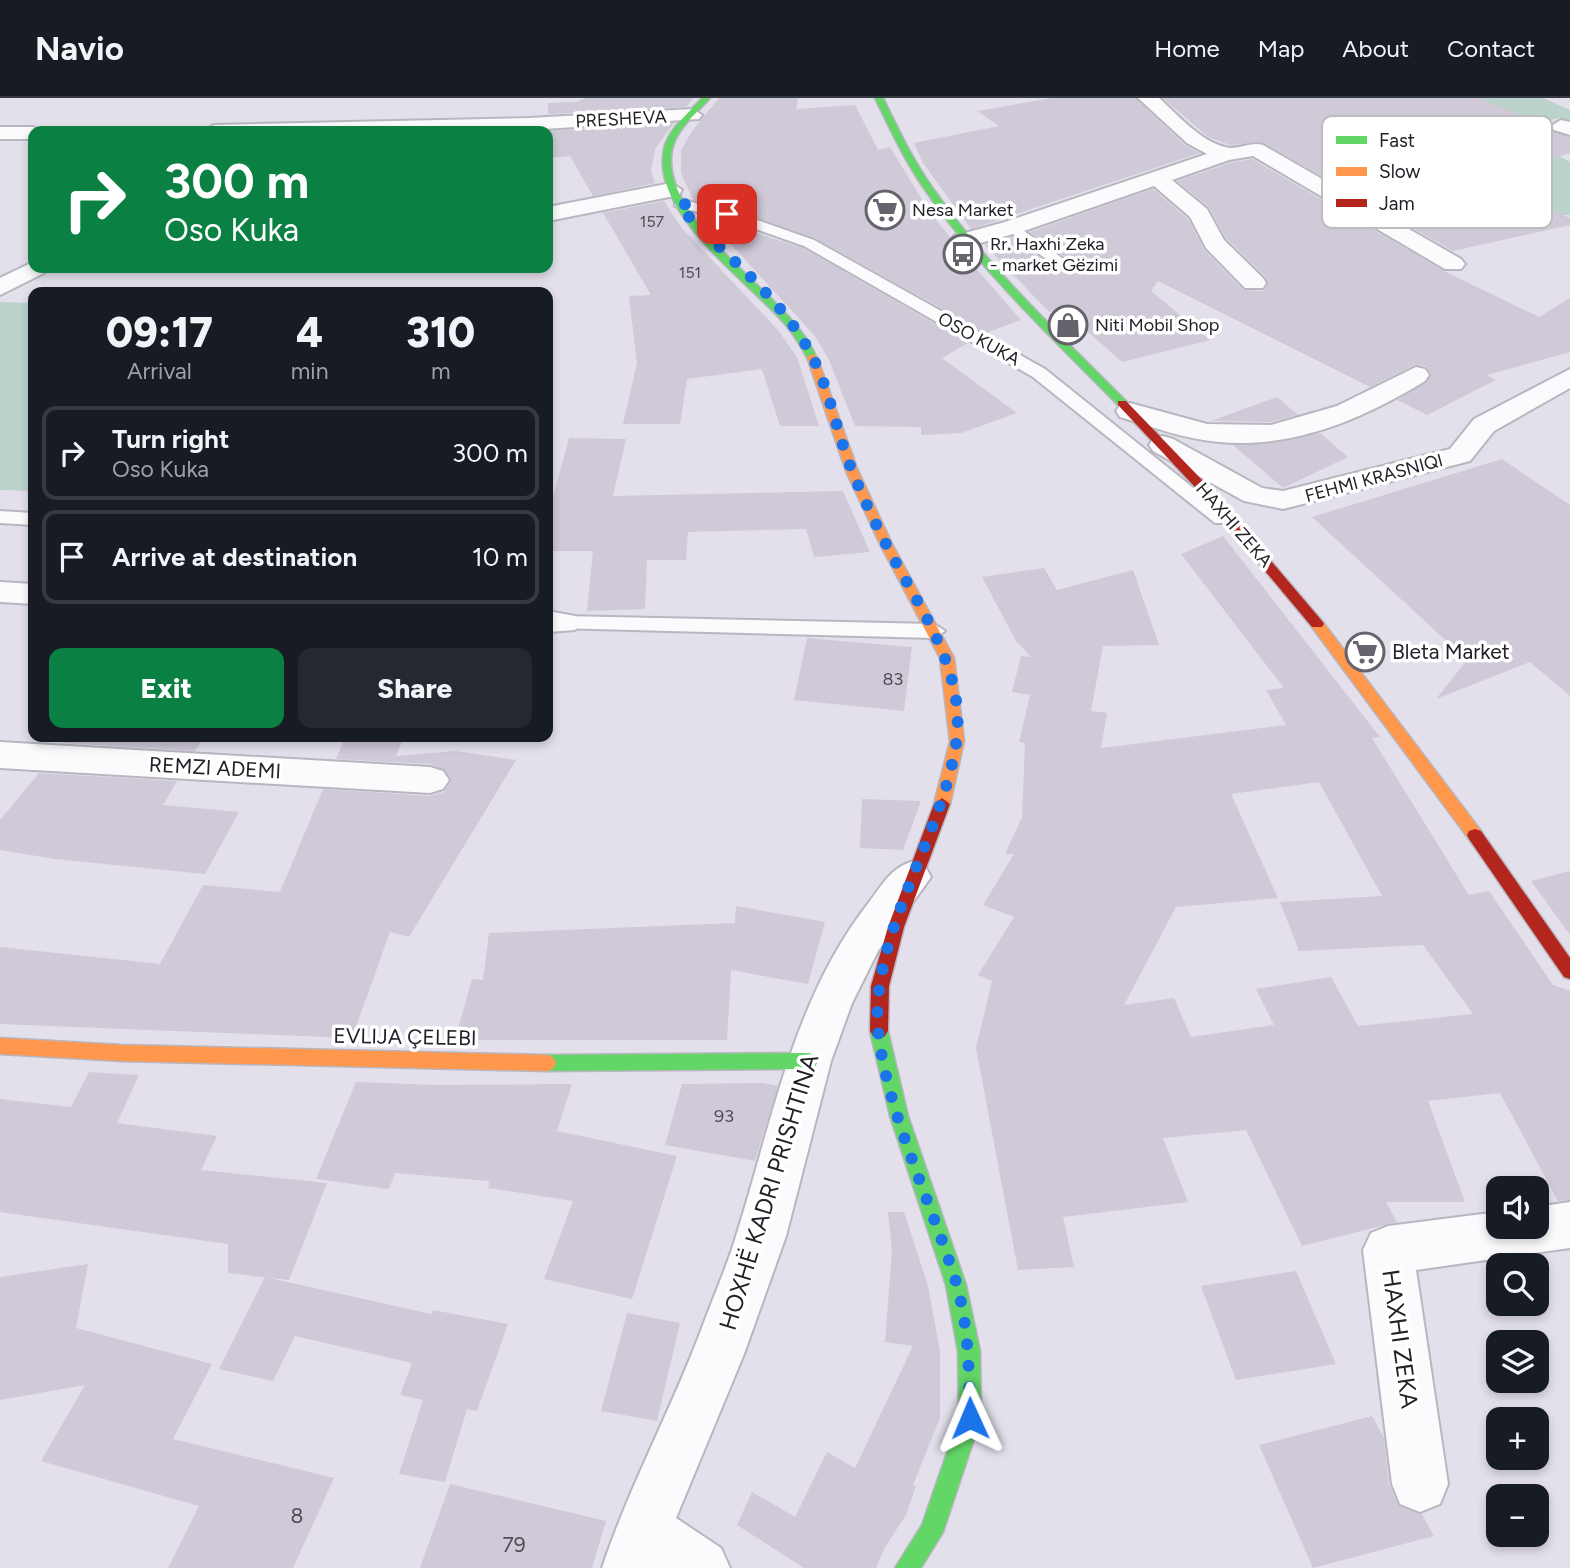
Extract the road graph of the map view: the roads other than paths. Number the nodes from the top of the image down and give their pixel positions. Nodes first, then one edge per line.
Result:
1 (706, 98) edge
2 (879, 98) edge
3 (1148, 98) edge
4 (692, 115) junction
5 (439, 126) edge
6 (0, 133) edge
7 (28, 133) edge
8 (1224, 155) junction
9 (1156, 177) junction
10 (1322, 188) edge
11 (675, 197) junction
12 (553, 213) edge
13 (1013, 227) junction
14 (1391, 228) edge
15 (962, 241) junction
16 (1453, 264) dead end
17 (1064, 266) dead end
18 (28, 272) edge
19 (1254, 283) dead end
20 (0, 288) edge
21 (1416, 375) dead end
22 (1570, 377) edge
23 (1130, 411) junction
24 (1163, 445) junction
25 (0, 517) edge
26 (28, 519) edge
27 (1244, 537) junction
28 (0, 592) edge
29 (28, 594) edge
30 (556, 623) edge
31 (934, 631) junction
32 (0, 755) edge
33 (430, 780) dead end
34 (918, 868) junction
35 (1570, 972) edge
36 (0, 1046) edge
37 (809, 1061) junction
38 (1570, 1225) edge
39 (1420, 1484) dead end
40 (637, 1549) edge
41 (701, 1568) edge
42 (907, 1568) edge

1 - 4 street
2 - 15 street, HAXHI ZEKA
3 - 8 street
4 - 5 street, PRESHEVA
4 - 11 street
6 - 7 street
8 - 9 street
8 - 10 street
9 - 13 street
9 - 19 street
11 - 12 street
11 - 27 lane, OSO KUKA
11 - 31 street
13 - 15 street
13 - 17 lane
14 - 16 street
15 - 23 street, HAXHI ZEKA
18 - 20 street
21 - 23 street
22 - 24 street, FEHMI KRASNIQI
23 - 24 street, HAXHI ZEKA
24 - 27 street, HAXHI ZEKA
25 - 26 lane
27 - 35 street, HAXHI ZEKA
28 - 29 street
30 - 31 lane
31 - 34 street
32 - 33 street, REMZI ADEMI
34 - 37 street, HOXHË KADRI PRISHTINA
34 - 42 street
36 - 37 street, EVLIJA ÇELEBI
37 - 40 street, HOXHË KADRI PRISHTINA
38 - 39 street, HAXHI ZEKA
40 - 41 street

